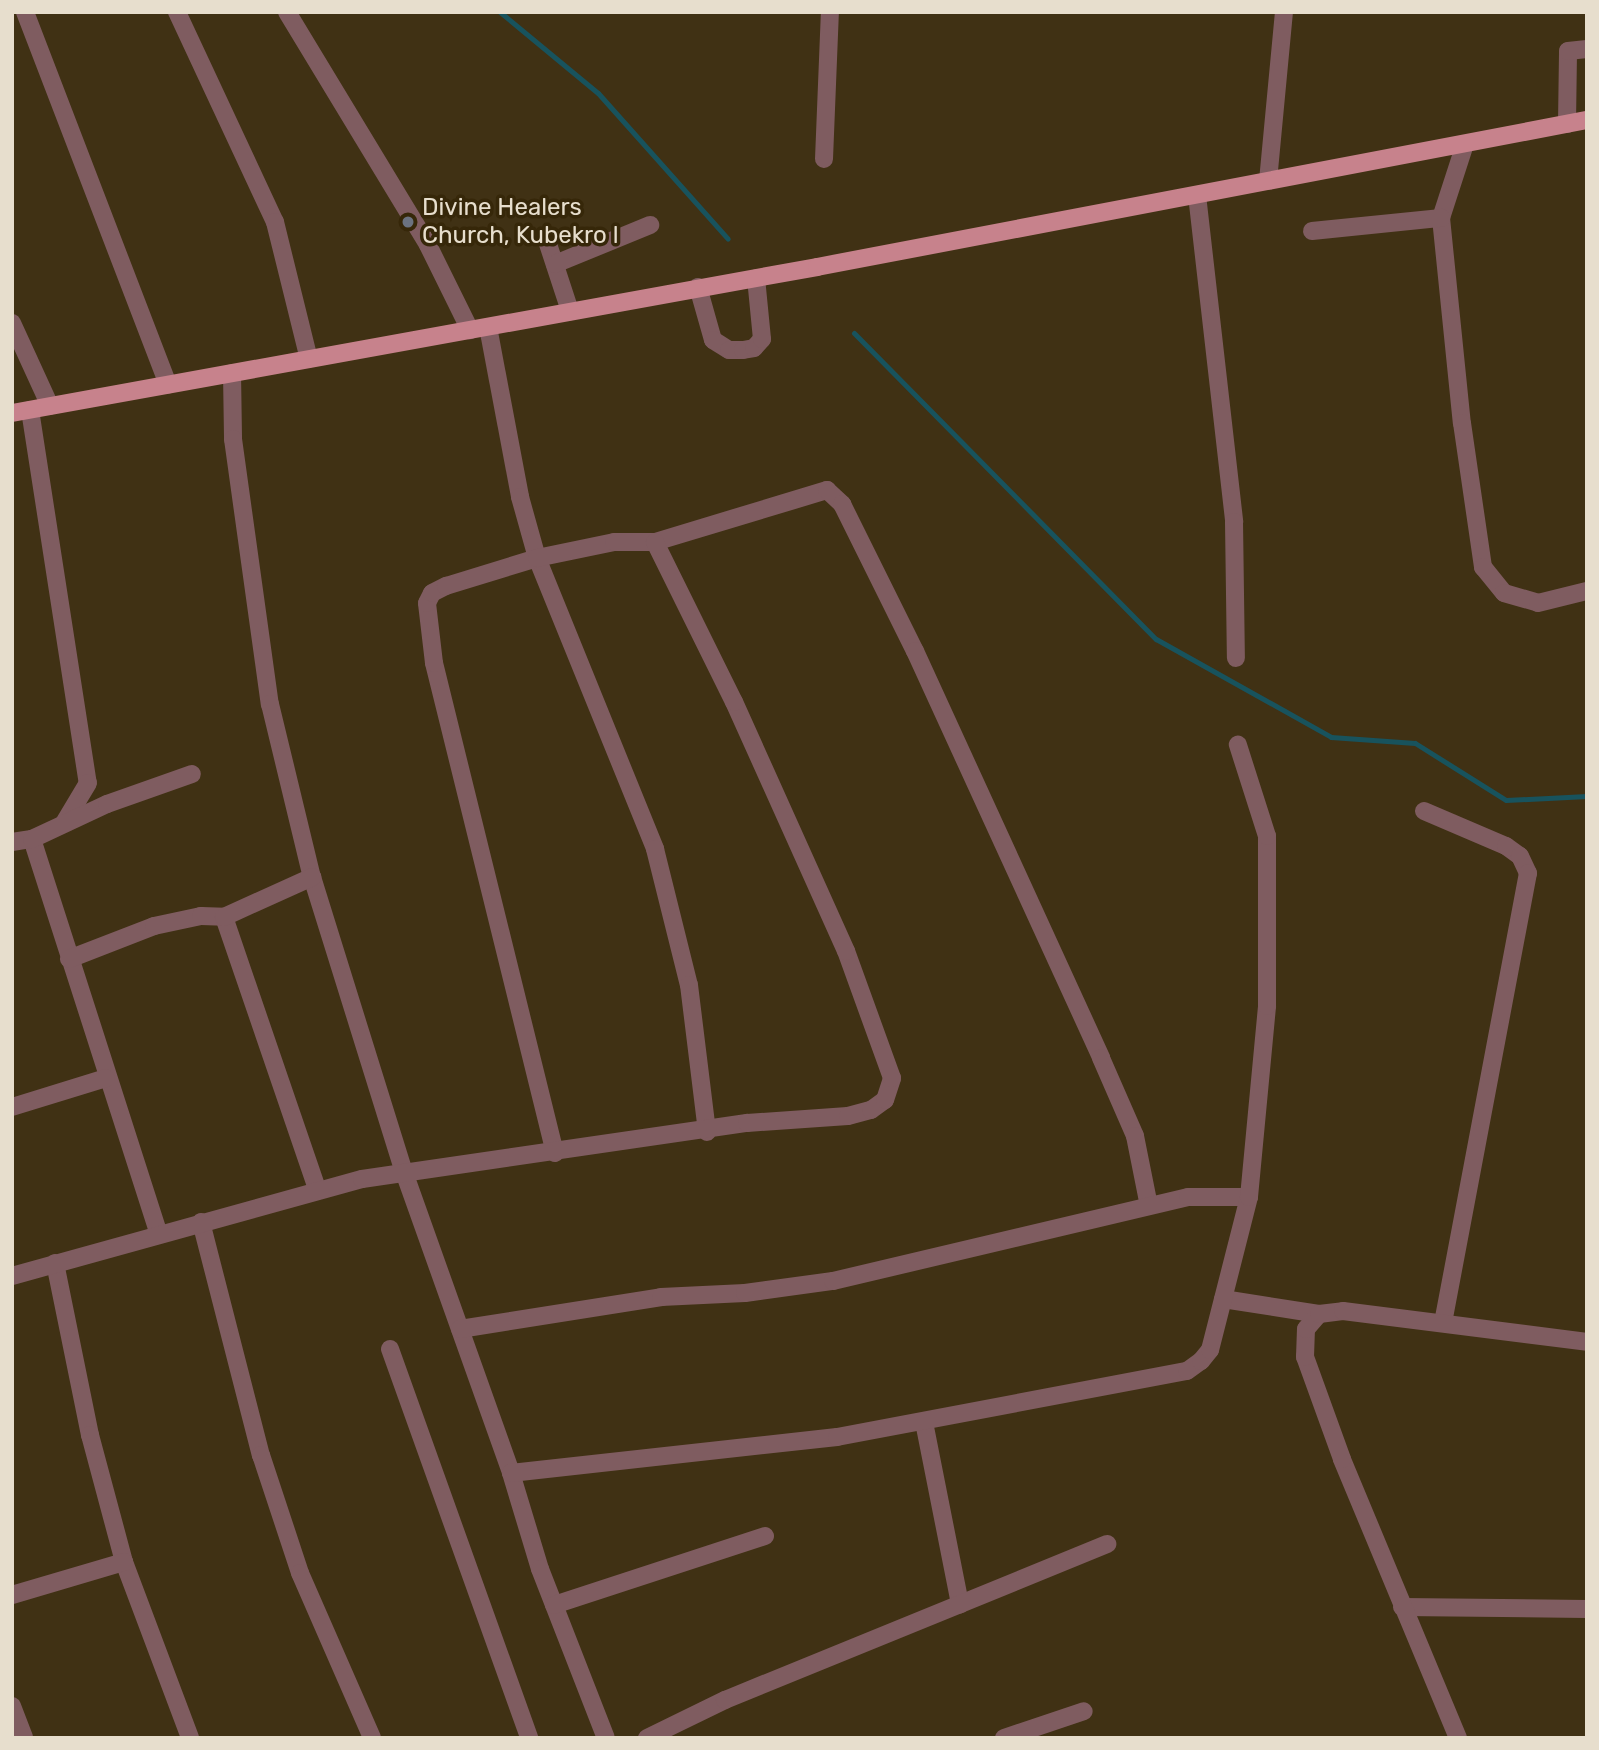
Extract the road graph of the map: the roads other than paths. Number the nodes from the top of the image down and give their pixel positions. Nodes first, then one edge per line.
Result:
1 (25, 12) edge
2 (177, 12) edge
3 (287, 12) edge
4 (830, 12) edge
5 (1284, 12) edge
6 (1587, 49) edge
7 (1587, 120) edge
8 (1567, 124) junction
9 (1465, 144) junction
10 (824, 159) dead end
11 (1268, 181) junction
12 (1197, 195) junction
13 (1441, 218) junction
14 (650, 225) dead end
15 (1312, 231) dead end
16 (548, 244) dead end
17 (555, 264) junction
18 (756, 278) junction
19 (698, 287) junction
20 (570, 311) junction
21 (12, 323) edge
22 (479, 329) junction
23 (309, 359) junction
24 (232, 373) junction
25 (168, 385) junction
26 (50, 406) junction
27 (21, 412) edge
28 (655, 542) junction
29 (537, 558) junction
30 (1587, 591) edge
31 (1236, 658) dead end
32 (1238, 745) dead end
33 (192, 774) dead end
34 (88, 783) junction
35 (107, 804) junction
36 (1424, 811) dead end
37 (64, 822) junction
38 (32, 839) junction
39 (12, 842) edge
40 (312, 877) junction
41 (224, 917) junction
42 (69, 959) junction
43 (106, 1078) junction
44 (12, 1107) edge
45 (707, 1132) junction
46 (555, 1153) junction
47 (404, 1172) junction
48 (317, 1188) junction
49 (1249, 1197) junction
50 (1149, 1206) junction
51 (201, 1222) junction
52 (159, 1234) junction
53 (55, 1263) junction
54 (12, 1276) edge
55 (1223, 1299) junction
56 (1319, 1314) junction
57 (1443, 1323) junction
58 (460, 1329) junction
59 (1587, 1342) edge
60 (390, 1349) dead end
61 (924, 1422) junction
62 (511, 1473) junction
63 (765, 1536) dead end
64 (1107, 1544) dead end
65 (124, 1562) junction
66 (12, 1595) edge
67 (960, 1604) junction
68 (554, 1605) junction
69 (1402, 1607) junction
70 (1587, 1609) edge
71 (12, 1706) edge
72 (1084, 1711) dead end
73 (23, 1738) edge
74 (190, 1738) edge
75 (372, 1738) edge
76 (529, 1738) edge
77 (606, 1738) edge
78 (647, 1738) edge
79 (1004, 1738) edge
80 (1458, 1738) edge

1 - 25 street
2 - 23 street
3 - 22 street
4 - 10 street
5 - 11 street
6 - 8 street
7 - 8 main road
8 - 9 main road
9 - 11 main road
9 - 13 street
11 - 12 main road
12 - 18 main road
12 - 31 street
13 - 15 street
13 - 30 street
14 - 17 street
16 - 17 street
17 - 20 street
18 - 19 main road
18 - 19 street
19 - 20 main road
20 - 22 main road
21 - 26 street
22 - 23 main road
22 - 29 street
23 - 24 main road
24 - 25 main road
24 - 40 street
25 - 26 main road
26 - 27 main road
27 - 34 street
28 - 29 street
28 - 45 street
28 - 50 street
29 - 45 street
29 - 46 street
32 - 49 street
33 - 35 street
34 - 35 street
34 - 37 street
35 - 37 street
36 - 57 street
37 - 38 street
38 - 39 street
38 - 42 street
40 - 41 street
40 - 47 street
41 - 42 street
41 - 48 street
42 - 43 street
43 - 44 street
43 - 52 street
45 - 46 street
46 - 47 street
47 - 48 street
47 - 58 street
48 - 51 street
49 - 50 street
49 - 55 street
50 - 58 street
51 - 52 street
51 - 75 street
52 - 53 street
53 - 54 street
53 - 65 street
55 - 56 street
55 - 61 street
56 - 57 street
56 - 69 street
57 - 59 street
58 - 62 street
60 - 76 street
61 - 62 street
61 - 67 street
62 - 68 street
63 - 68 street
64 - 67 street
65 - 66 street
65 - 74 street
67 - 78 street
68 - 77 street
69 - 70 street
69 - 80 street
71 - 73 street
72 - 79 street

